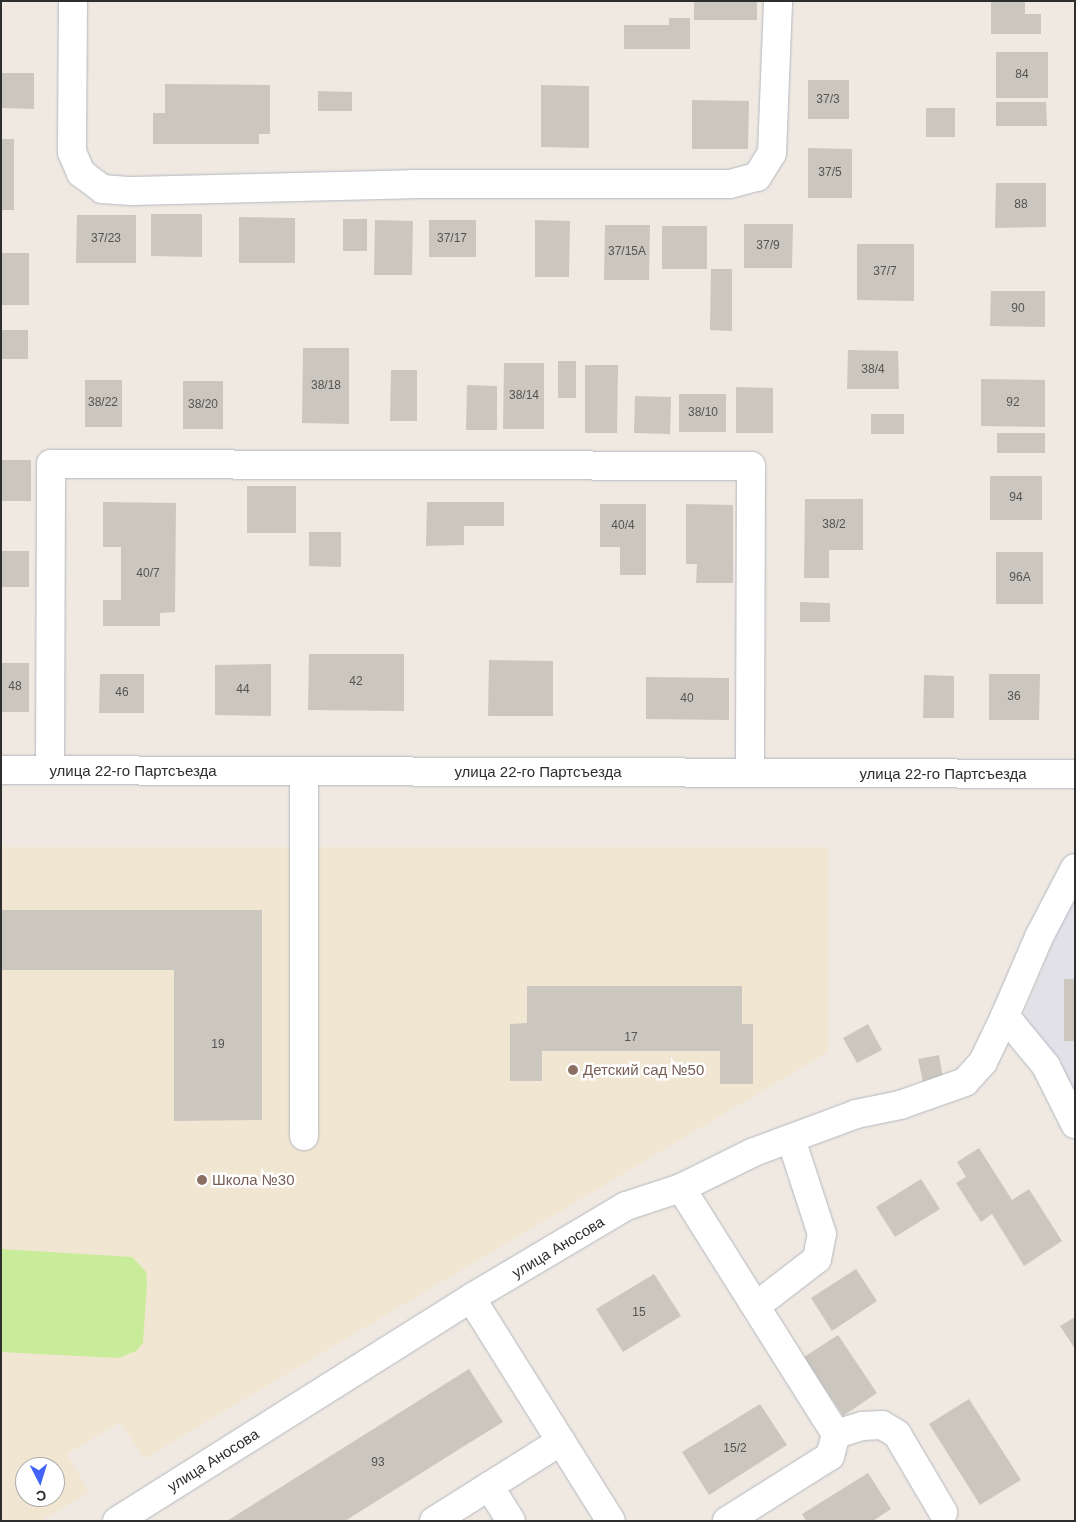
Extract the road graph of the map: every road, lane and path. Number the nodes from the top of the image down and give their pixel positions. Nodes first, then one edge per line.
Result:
1 (73, 1) edge
2 (778, 1) edge
3 (1, 770) edge
4 (50, 770) junction
5 (304, 771) junction
6 (750, 773) junction
7 (1075, 774) edge
8 (1075, 868) edge
9 (1005, 1016) junction
10 (1075, 1124) edge
11 (304, 1136) dead end
12 (791, 1138) junction
13 (681, 1188) junction
14 (471, 1298) junction
15 (756, 1306) junction
16 (836, 1434) junction
17 (560, 1442) junction
18 (489, 1486) junction
19 (943, 1512) dead end
20 (117, 1521) edge
21 (434, 1521) edge
22 (510, 1521) edge
23 (611, 1521) edge
24 (727, 1521) edge

1 - 2 street
3 - 4 street, улица 22-го Партсъезда
4 - 5 street, улица 22-го Партсъезда
4 - 6 street
5 - 6 street, улица 22-го Партсъезда
5 - 11 street
6 - 7 street, улица 22-го Партсъезда
8 - 9 street, улица Аносова
9 - 10 street
9 - 12 street, улица Аносова
12 - 13 street, улица Аносова
12 - 15 street
13 - 14 street, улица Аносова
13 - 15 street
14 - 17 street
14 - 20 street, улица Аносова
15 - 16 street
16 - 19 street
16 - 24 street
17 - 18 street
17 - 23 street
18 - 21 street
18 - 22 street

